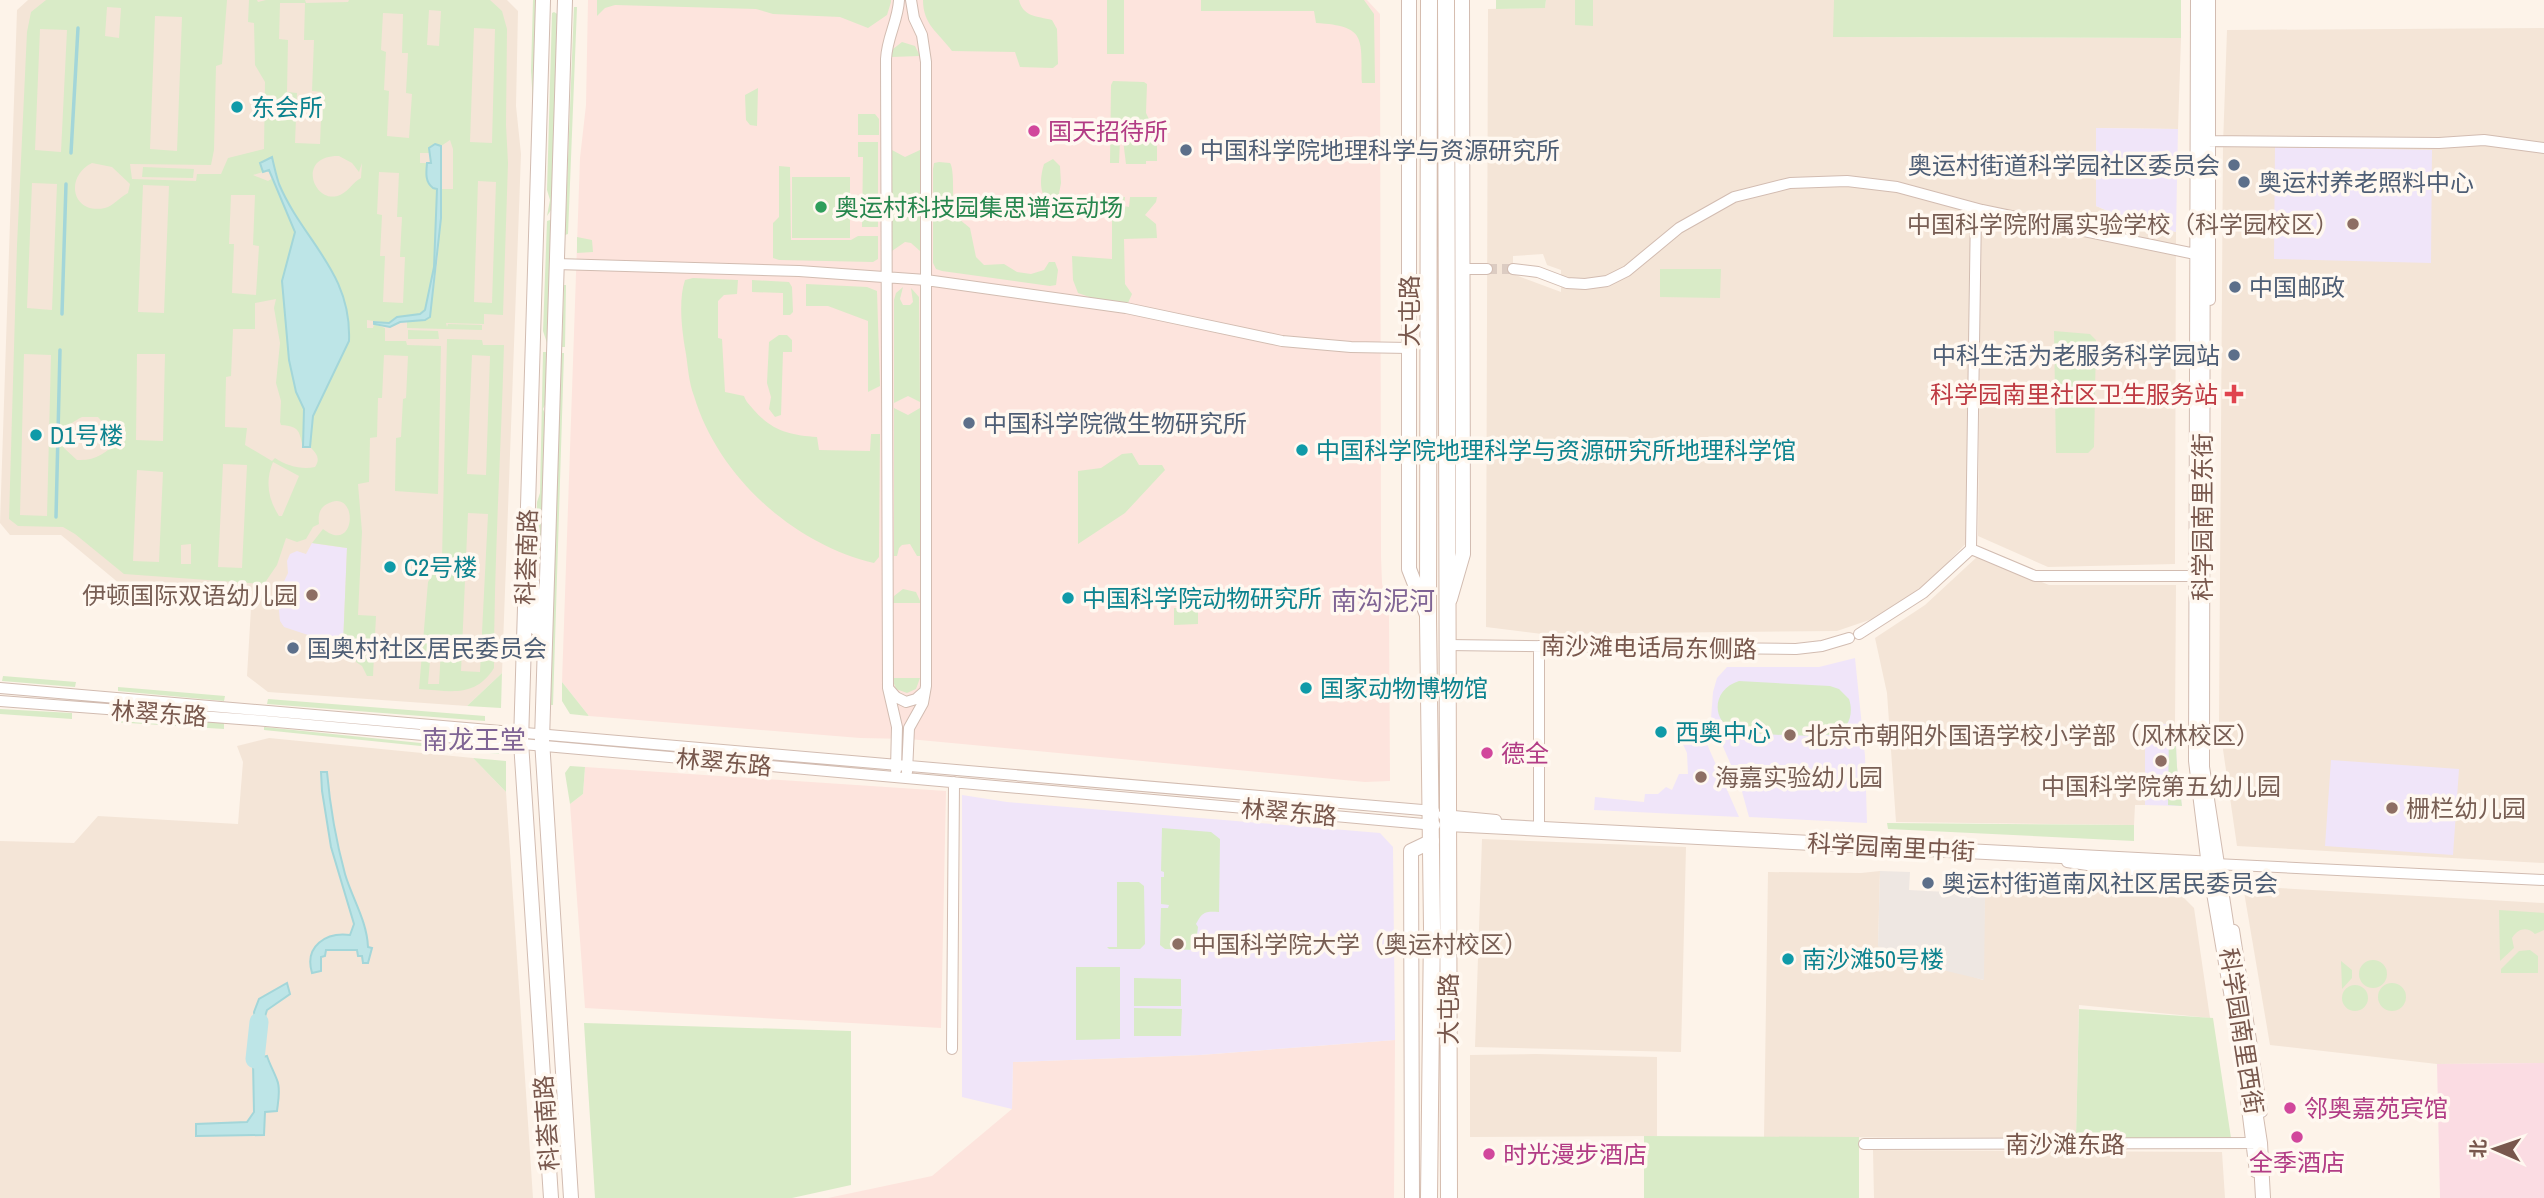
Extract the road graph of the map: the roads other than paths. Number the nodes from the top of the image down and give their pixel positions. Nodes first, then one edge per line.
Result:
1 (899, 0) edge
2 (911, 0) edge
3 (1409, 0) edge
4 (1429, 0) edge
5 (1446, 0) edge
6 (1462, 0) edge
7 (2196, 0) edge
8 (2203, 0) edge
9 (2210, 0) edge
10 (567, 3) edge
11 (543, 4) edge
12 (891, 28) junction
13 (919, 29) junction
14 (2203, 141) junction
15 (2544, 148) edge
16 (1976, 209) junction
17 (2203, 256) junction
18 (556, 264) junction
19 (1461, 269) junction
20 (1488, 270) tunnel mouth
21 (1513, 270) tunnel mouth
22 (888, 276) junction
23 (926, 280) junction
24 (1409, 348) junction
25 (1971, 549) junction
26 (2202, 575) junction
27 (1447, 611) junction
28 (1428, 618) junction
29 (1447, 645) junction
30 (1539, 646) junction
31 (0, 688) edge
32 (888, 688) junction
33 (925, 691) junction
34 (0, 701) edge
35 (532, 741) junction
36 (901, 772) junction
37 (954, 782) junction
38 (1448, 821) junction
39 (1431, 824) junction
40 (1539, 826) junction
41 (2216, 866) junction
42 (2544, 880) edge
43 (952, 1049) dead end
44 (2259, 1143) junction
45 (1864, 1144) dead end
46 (551, 1198) edge
47 (571, 1198) edge
48 (1412, 1198) edge
49 (1429, 1198) edge
50 (1449, 1198) edge
51 (2256, 1198) edge
52 (2263, 1198) edge
53 (2270, 1198) edge

1 - 12 street
2 - 13 street
3 - 24 street, 大屯路
4 - 28 main road, 大屯路
5 - 27 main road, 大屯路
6 - 19 street, 大屯路
7 - 14 street
8 - 14 street, 科学园南里东街
9 - 14 street
10 - 11 street
10 - 18 street, 科荟南路
11 - 35 street, 科荟南路
12 - 13 street
12 - 22 street
13 - 23 street
14 - 15 street
14 - 17 street, 科学园南里东街
16 - 17 street
16 - 21 street
16 - 25 street
17 - 26 street, 科学园南里东街
18 - 22 street
18 - 35 street, 科荟南路
19 - 20 street
19 - 27 street, 大屯路
22 - 23 street
22 - 32 street
23 - 24 street
23 - 33 street
24 - 28 street, 大屯路
25 - 26 street
25 - 30 street, 南沙滩电话局东侧路
26 - 41 street, 科学园南里东街
27 - 29 main road, 大屯路
28 - 39 main road, 大屯路
29 - 30 street, 南沙滩电话局东侧路
29 - 38 main road, 大屯路
30 - 40 street
31 - 35 street, 林翠东路
32 - 33 street
32 - 36 street
33 - 36 street
34 - 35 street, 林翠东路
35 - 36 street, 林翠东路
35 - 46 street, 科荟南路
35 - 47 street, 科荟南路
36 - 37 street, 林翠东路
36 - 39 street, 林翠东路
37 - 39 street, 林翠东路
37 - 43 street
38 - 39 main road
38 - 40 street, 科学园南里中街
38 - 41 street
38 - 50 main road, 大屯路
39 - 48 street
39 - 49 main road, 大屯路
40 - 41 street, 科学园南里中街
41 - 42 street, 科学园南里中街
41 - 44 street, 科学园南里西街
44 - 45 street, 南沙滩东路
44 - 51 street
44 - 52 street, 科学园南里西街
44 - 53 street

